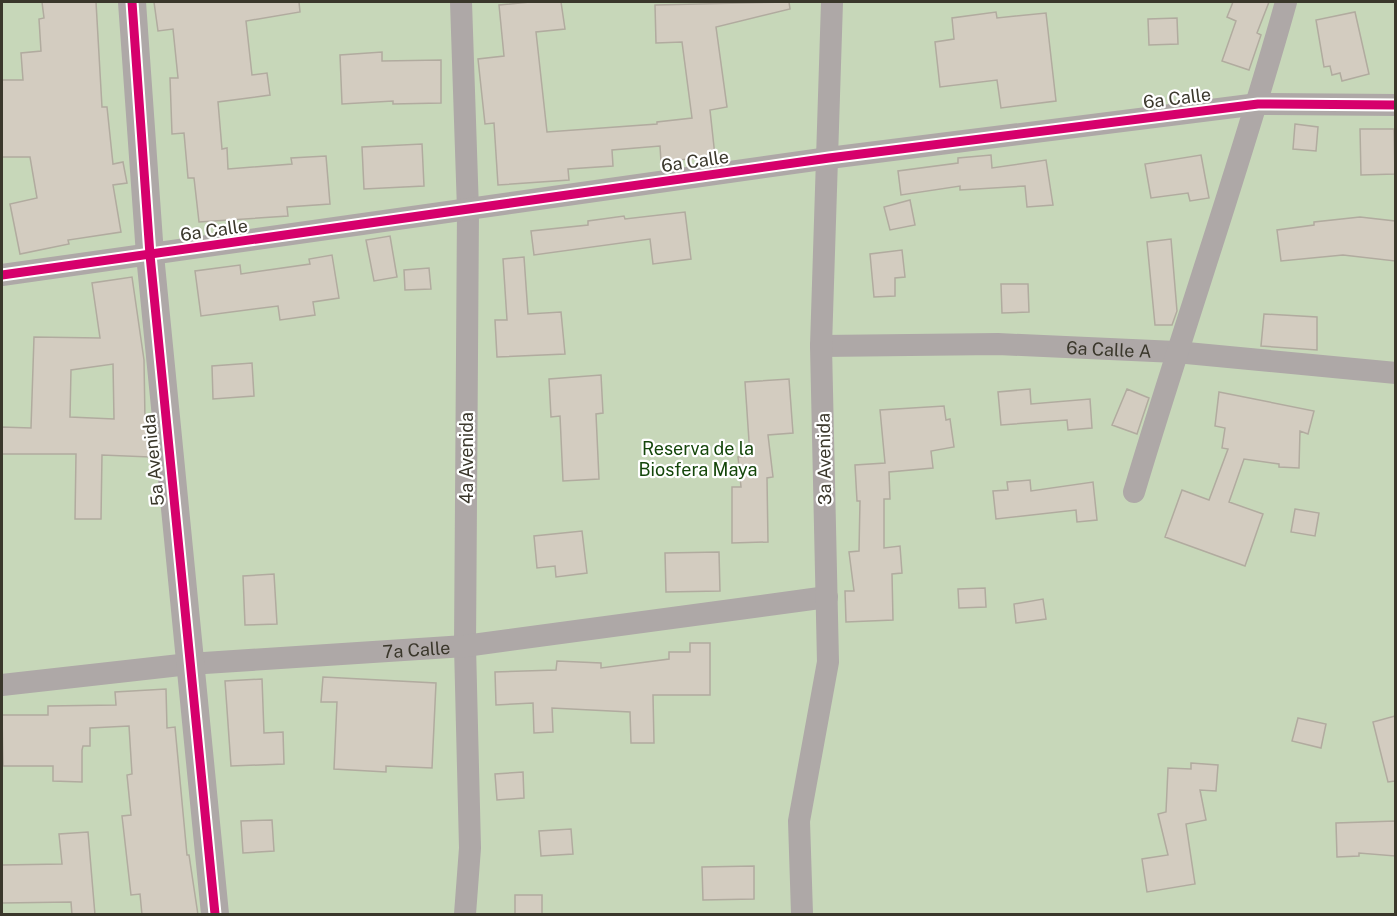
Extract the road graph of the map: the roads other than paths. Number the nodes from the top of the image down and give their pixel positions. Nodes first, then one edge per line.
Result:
1 (132, 2) edge
2 (461, 2) edge
3 (832, 2) edge
4 (1286, 2) edge
5 (1257, 104) junction
6 (1395, 105) edge
7 (829, 158) junction
8 (468, 210) junction
9 (150, 255) junction
10 (2, 275) edge
11 (821, 346) junction
12 (1176, 352) junction
13 (1395, 373) edge
14 (1134, 492) dead end
15 (827, 597) junction
16 (465, 646) junction
17 (189, 664) junction
18 (2, 685) edge
19 (215, 915) edge
20 (465, 915) edge
21 (802, 915) edge

1 - 9 street, 5a Avenida
2 - 8 street, 4a Avenida
3 - 7 street, 3a Avenida
4 - 5 street
5 - 6 street, 6a Calle
5 - 7 street, 6a Calle
5 - 12 street
7 - 8 street, 6a Calle
7 - 11 street, 3a Avenida
8 - 9 street, 6a Calle
8 - 16 street, 4a Avenida
9 - 10 street, 6a Calle
9 - 17 street, 5a Avenida
11 - 12 street, 6a Calle A
11 - 15 street, 3a Avenida
12 - 13 street, 6a Calle A
12 - 14 street
15 - 16 street, 7a Calle
15 - 21 street, 3a Avenida
16 - 17 street, 7a Calle
16 - 20 street, 4a Avenida
17 - 18 street, 7a Calle
17 - 19 street, 5a Avenida

